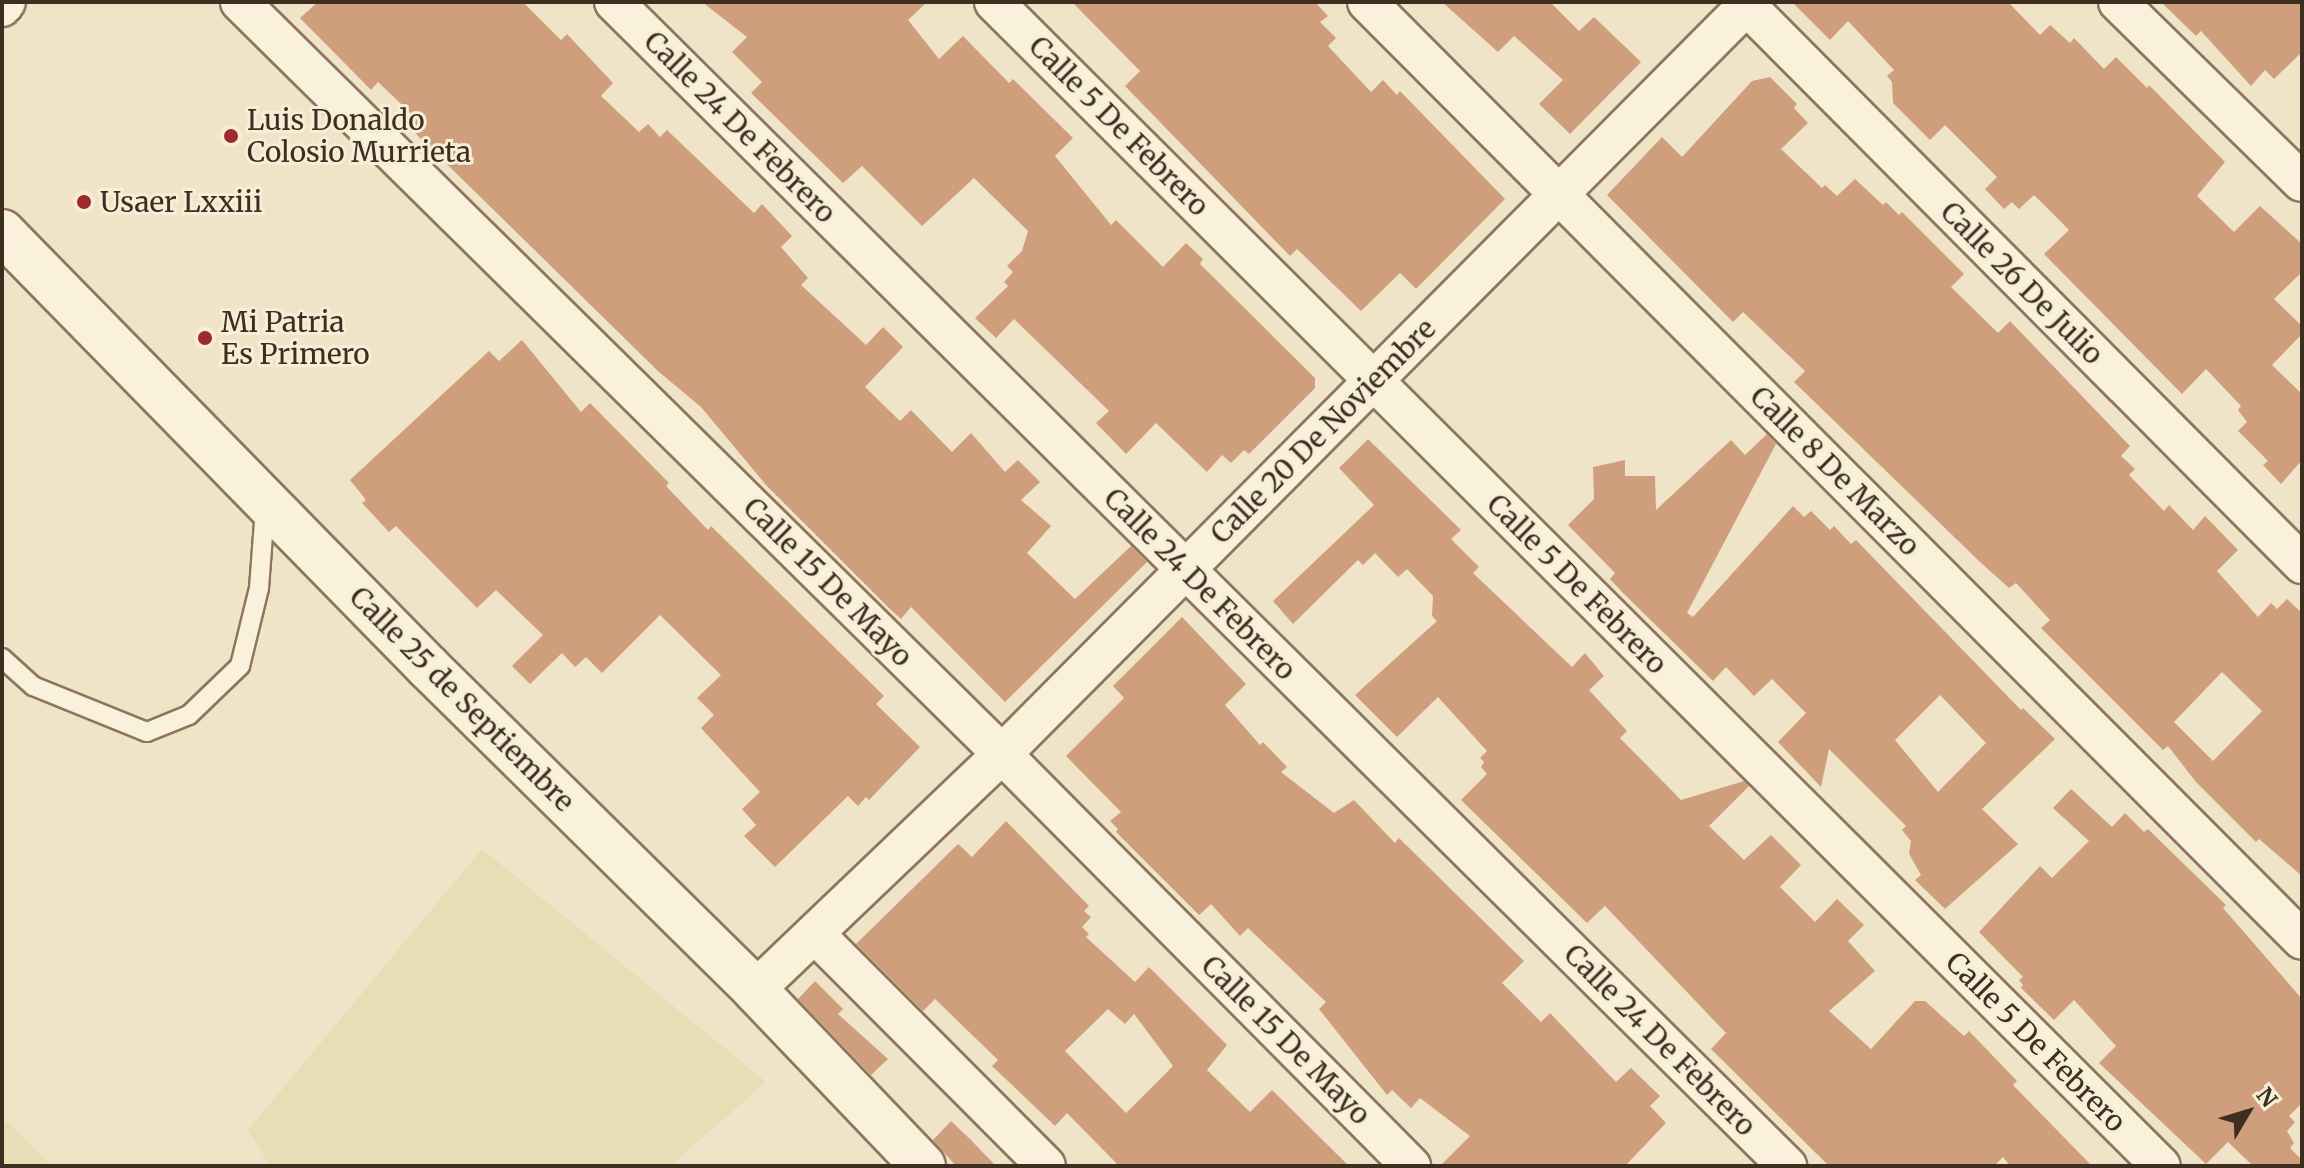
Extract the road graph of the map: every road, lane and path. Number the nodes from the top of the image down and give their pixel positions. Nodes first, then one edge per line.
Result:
1 (6, 2) edge
2 (240, 2) edge
3 (614, 2) edge
4 (994, 2) edge
5 (1367, 2) edge
6 (2118, 2) edge
7 (1746, 3) edge
8 (2, 7) edge
9 (2302, 182) edge
10 (1558, 193) junction
11 (2, 232) edge
12 (1374, 382) junction
13 (265, 501) junction
14 (2302, 564) edge
15 (1185, 568) junction
16 (2, 658) edge
17 (1002, 754) junction
18 (815, 934) junction
19 (2302, 940) edge
20 (755, 990) junction
21 (923, 1166) edge
22 (1046, 1166) edge
23 (1411, 1166) edge
24 (1787, 1166) edge
25 (2161, 1166) edge

1 - 8 street
2 - 17 street, Calle 15 De Mayo
3 - 15 street, Calle 24 De Febrero
4 - 12 street, Calle 5 De Febrero
5 - 10 street, Calle 8 De Marzo
6 - 9 street
7 - 10 street, Calle 20 De Noviembre
7 - 14 street, Calle 26 De Julio
10 - 12 street, Calle 20 De Noviembre
10 - 19 street, Calle 8 De Marzo
11 - 13 main road, Calle 25 de Septiembre
12 - 15 street, Calle 20 De Noviembre
12 - 25 street, Calle 5 De Febrero
13 - 16 lane
13 - 20 main road, Calle 25 de Septiembre
15 - 17 street, Calle 20 De Noviembre
15 - 24 street, Calle 24 De Febrero
17 - 18 street, Calle 20 De Noviembre
17 - 23 street, Calle 15 De Mayo
18 - 20 street, Calle 20 De Noviembre
18 - 22 street
20 - 21 main road, Calle 25 de Septiembre

